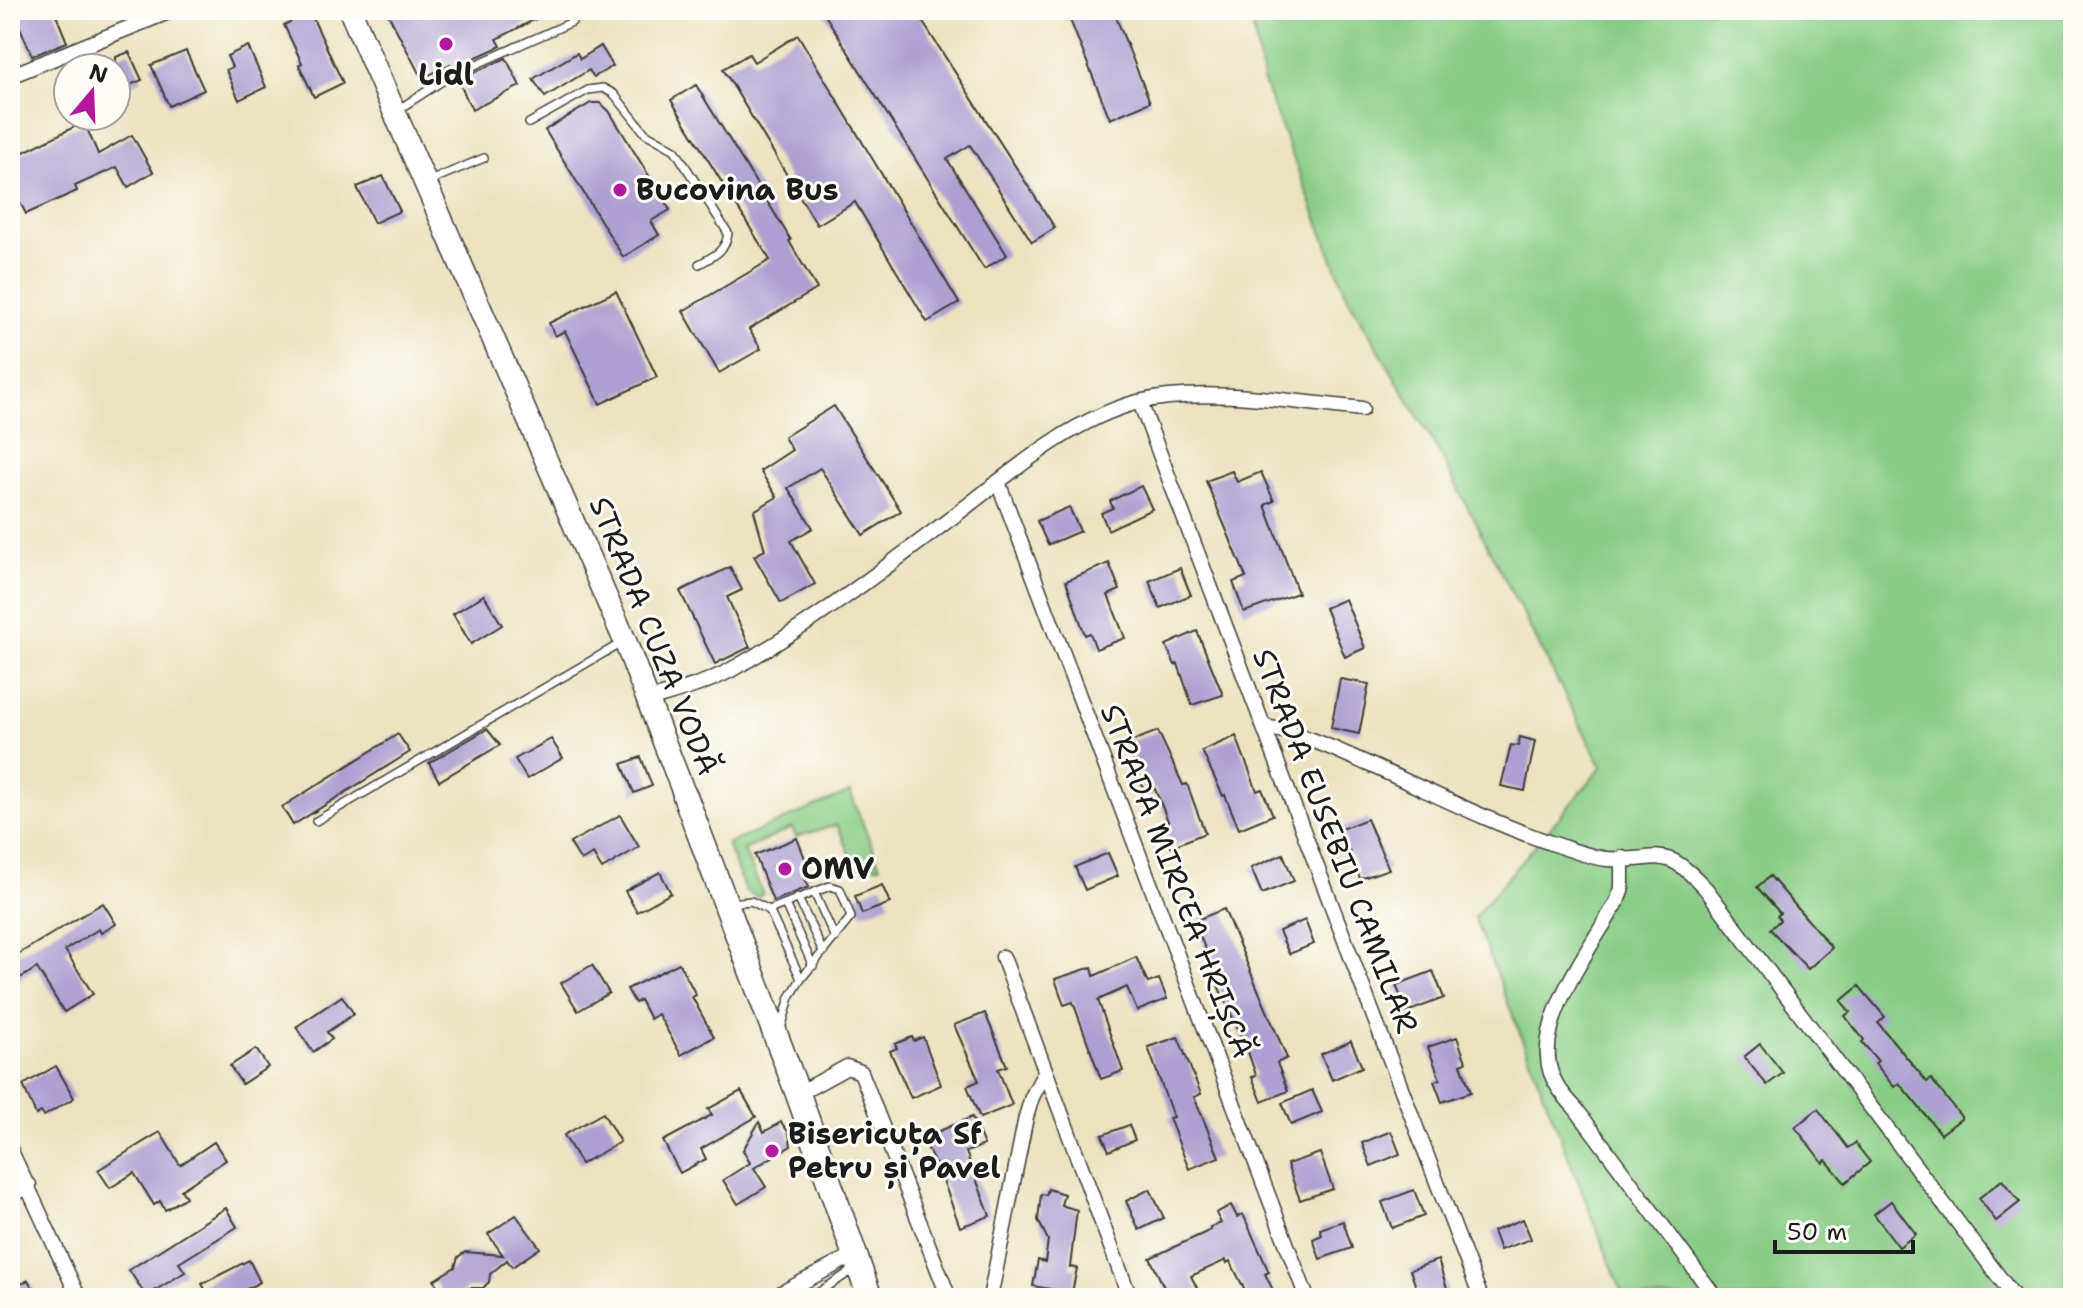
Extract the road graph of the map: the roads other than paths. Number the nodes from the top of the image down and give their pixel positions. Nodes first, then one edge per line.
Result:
1 (173, 10) edge
2 (350, 10) edge
3 (572, 22) dead end
4 (10, 76) edge
5 (394, 112) junction
6 (529, 123) dead end
7 (484, 158) dead end
8 (425, 182) junction
9 (699, 264) dead end
10 (1140, 402) junction
11 (1362, 409) dead end
12 (998, 482) junction
13 (625, 641) junction
14 (649, 700) junction
15 (1265, 727) junction
16 (685, 796) joint
17 (316, 821) dead end
18 (1622, 858) junction
19 (814, 892) junction
20 (798, 898) junction
21 (785, 904) junction
22 (725, 905) junction
23 (769, 910) junction
24 (835, 938) junction
25 (823, 952) junction
26 (1003, 957) dead end
27 (813, 966) junction
28 (801, 979) junction
29 (779, 1043) junction
30 (1045, 1072) junction
31 (798, 1094) junction
32 (10, 1149) edge
33 (29, 1185) junction
34 (10, 1197) edge
35 (856, 1261) junction
36 (73, 1296) edge
37 (772, 1298) edge
38 (810, 1298) edge
39 (870, 1298) edge
40 (949, 1298) edge
41 (990, 1298) edge
42 (1130, 1298) edge
43 (1307, 1298) edge
44 (1481, 1298) edge
45 (1716, 1298) edge
46 (2015, 1298) edge

1 - 4 street
2 - 5 main road, STRADA CUZA VODĂ
3 - 5 lane
5 - 8 main road, STRADA CUZA VODĂ
6 - 9 lane
7 - 8 lane
8 - 13 main road, STRADA CUZA VODĂ
10 - 11 street
10 - 12 street
10 - 15 street, STRADA EUSEBIU CAMILAR
12 - 14 street
12 - 43 street, STRADA MIRCEA HRIȘCĂ
13 - 14 main road, STRADA CUZA VODĂ
13 - 17 lane
14 - 16 main road, STRADA CUZA VODĂ
15 - 18 street
15 - 44 street, STRADA EUSEBIU CAMILAR
16 - 22 highway, STRADA CUZA VODĂ
18 - 45 street
18 - 46 street
19 - 20 lane
19 - 24 lane
19 - 24 lane
20 - 21 lane
20 - 25 lane
21 - 23 lane
21 - 27 lane
22 - 23 lane
22 - 29 highway, STRADA CUZA VODĂ
23 - 28 lane
24 - 25 lane
25 - 27 lane
26 - 30 street
27 - 28 lane
28 - 29 lane
29 - 31 highway, STRADA CUZA VODĂ
30 - 41 street
30 - 42 street
31 - 35 highway, STRADA CUZA VODĂ
31 - 40 street
32 - 33 street
33 - 34 street
33 - 36 street
35 - 37 street
35 - 38 lane
35 - 39 highway, STRADA CUZA VODĂ

